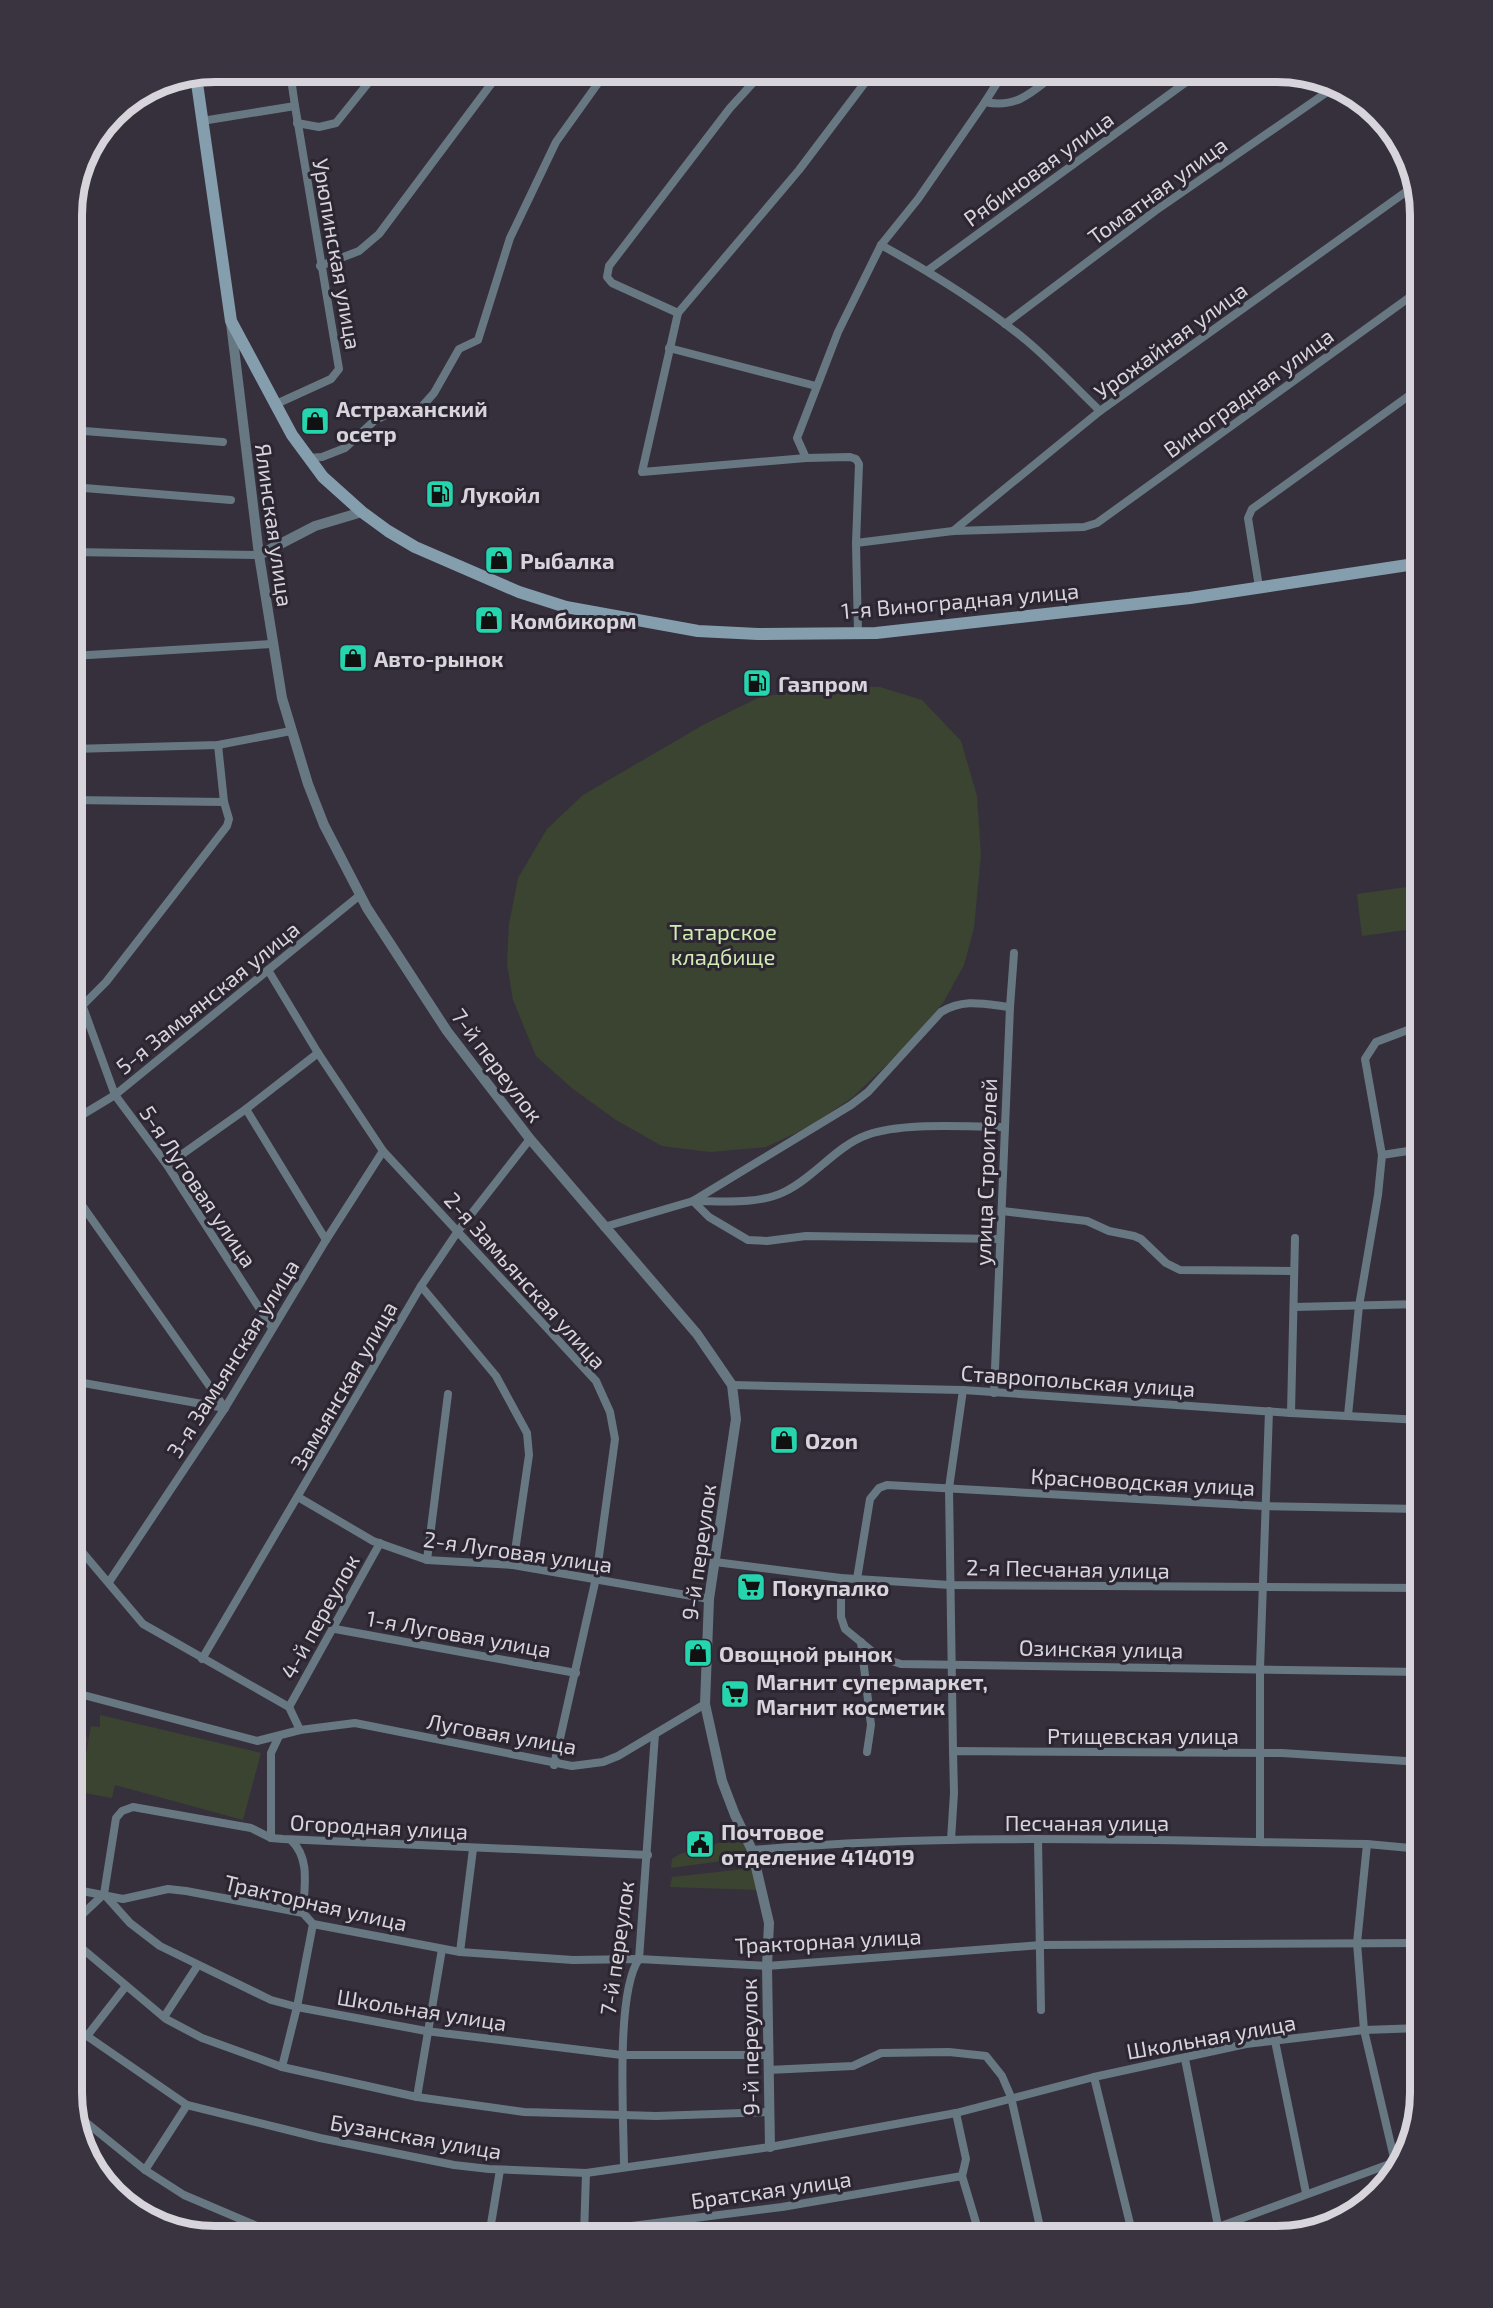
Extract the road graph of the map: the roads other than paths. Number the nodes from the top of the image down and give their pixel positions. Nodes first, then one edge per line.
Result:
1 (292, 83) edge
2 (369, 83) edge
3 (492, 83) edge
4 (599, 83) edge
5 (753, 83) edge
6 (865, 83) edge
7 (997, 83) edge
8 (1042, 83) edge
9 (1185, 83) edge
10 (197, 84) edge
11 (1327, 92) edge
12 (985, 102) junction
13 (295, 106) junction
14 (202, 121) junction
15 (297, 123) junction
16 (1408, 191) edge
17 (881, 245) junction
18 (320, 266) junction
19 (927, 271) junction
20 (1410, 297) edge
21 (678, 313) junction
22 (231, 321) junction
23 (1005, 324) junction
24 (669, 348) junction
25 (816, 386) junction
26 (1410, 395) edge
27 (274, 405) junction
28 (1100, 411) junction
29 (83, 431) edge
30 (223, 441) dead end
31 (308, 458) junction
32 (806, 458) junction
33 (83, 489) edge
34 (231, 500) dead end
35 (362, 512) junction
36 (953, 531) junction
37 (856, 543) junction
38 (83, 552) edge
39 (259, 555) junction
40 (1410, 565) edge
41 (1258, 587) junction
42 (858, 633) junction
43 (272, 644) junction
44 (83, 655) edge
45 (291, 732) junction
46 (218, 745) junction
47 (83, 749) edge
48 (83, 800) edge
49 (224, 802) junction
50 (360, 896) junction
51 (1014, 952) dead end
52 (268, 970) junction
53 (83, 1005) edge
54 (1010, 1007) junction
55 (83, 1009) edge
56 (1410, 1029) edge
57 (318, 1053) junction
58 (115, 1095) junction
59 (246, 1109) junction
60 (83, 1114) edge
61 (1005, 1127) junction
62 (530, 1139) junction
63 (383, 1151) junction
64 (1410, 1151) edge
65 (1382, 1155) junction
66 (167, 1165) junction
67 (693, 1201) junction
68 (83, 1207) edge
69 (1002, 1211) junction
70 (604, 1227) junction
71 (458, 1231) junction
72 (1295, 1238) dead end
73 (1000, 1239) junction
74 (326, 1240) junction
75 (1293, 1271) junction
76 (421, 1286) junction
77 (1410, 1304) edge
78 (1359, 1306) junction
79 (1294, 1307) junction
80 (272, 1328) junction
81 (83, 1383) edge
82 (732, 1385) junction
83 (963, 1389) junction
84 (994, 1393) junction
85 (448, 1394) dead end
86 (225, 1408) junction
87 (1269, 1411) junction
88 (1291, 1413) junction
89 (1348, 1415) junction
90 (1410, 1419) edge
91 (949, 1488) junction
92 (298, 1497) junction
93 (1263, 1506) junction
94 (1410, 1509) edge
95 (380, 1543) junction
96 (83, 1554) edge
97 (427, 1560) junction
98 (715, 1562) junction
99 (513, 1564) junction
100 (596, 1578) junction
101 (841, 1578) junction
102 (857, 1579) junction
103 (109, 1582) junction
104 (950, 1585) junction
105 (1263, 1588) junction
106 (1410, 1588) edge
107 (709, 1599) junction
108 (335, 1629) junction
109 (861, 1642) junction
110 (202, 1659) junction
111 (950, 1664) junction
112 (1260, 1668) junction
113 (1410, 1672) edge
114 (576, 1673) junction
115 (83, 1695) edge
116 (705, 1704) junction
117 (289, 1707) junction
118 (300, 1730) junction
119 (655, 1734) junction
120 (279, 1736) junction
121 (953, 1751) junction
122 (867, 1752) dead end
123 (1260, 1754) junction
124 (1410, 1761) edge
125 (554, 1765) junction
126 (272, 1838) junction
127 (1038, 1839) junction
128 (291, 1840) junction
129 (951, 1840) junction
130 (1260, 1842) junction
131 (1367, 1844) junction
132 (1410, 1848) edge
133 (473, 1849) junction
134 (752, 1850) junction
135 (648, 1855) junction
136 (83, 1891) edge
137 (104, 1894) junction
138 (303, 1913) junction
139 (83, 1914) edge
140 (313, 1924) junction
141 (1357, 1943) junction
142 (1410, 1943) edge
143 (1041, 1945) junction
144 (83, 1949) edge
145 (442, 1949) junction
146 (460, 1952) junction
147 (639, 1959) junction
148 (198, 1965) junction
149 (767, 1966) junction
150 (126, 1986) junction
151 (297, 2007) junction
152 (1041, 2010) dead end
153 (164, 2018) junction
154 (1410, 2028) edge
155 (1364, 2030) junction
156 (426, 2031) junction
157 (83, 2035) edge
158 (87, 2036) junction
159 (1275, 2041) junction
160 (622, 2055) junction
161 (768, 2055) junction
162 (1185, 2059) junction
163 (282, 2067) junction
164 (768, 2070) junction
165 (1094, 2077) junction
166 (417, 2097) junction
167 (1011, 2097) junction
168 (188, 2105) junction
169 (769, 2112) junction
170 (956, 2113) junction
171 (623, 2115) junction
172 (86, 2122) edge
173 (770, 2147) junction
174 (1396, 2153) edge
175 (1388, 2166) edge
176 (624, 2167) junction
177 (145, 2170) junction
178 (500, 2170) junction
179 (586, 2173) junction
180 (962, 2176) junction
181 (1306, 2193) junction
182 (255, 2225) edge
183 (491, 2225) edge
184 (584, 2225) edge
185 (647, 2225) edge
186 (977, 2226) edge
187 (1040, 2226) edge
188 (1131, 2226) edge
189 (1218, 2226) joint

1 - 13 street, Урюпинская улица
2 - 15 street
3 - 18 street
4 - 31 street
5 - 21 street
6 - 21 street
7 - 12 street
8 - 12 street
9 - 19 street, Рябиновая улица
10 - 14 main road, 1-я Виноградная улица
11 - 23 street, Томатная улица
12 - 17 street
13 - 14 street
13 - 15 street, Урюпинская улица
14 - 22 main road, 1-я Виноградная улица
15 - 18 street, Урюпинская улица
16 - 28 street, Урожайная улица
17 - 19 street
17 - 25 street
18 - 27 street, Урюпинская улица
19 - 23 street
20 - 36 street, Виноградная улица
21 - 24 street
22 - 27 main road, 1-я Виноградная улица
22 - 39 street, Ялинская улица
23 - 28 street
24 - 25 street
24 - 32 street
25 - 32 street
26 - 41 street
27 - 31 main road, 1-я Виноградная улица
28 - 36 street, Урожайная улица
29 - 30 street
31 - 35 main road, 1-я Виноградная улица
32 - 37 street
33 - 34 street
35 - 39 street
35 - 42 main road, 1-я Виноградная улица
36 - 37 street
37 - 42 street
38 - 39 street
39 - 43 street, Ялинская улица
40 - 41 main road, 1-я Виноградная улица
41 - 42 main road, 1-я Виноградная улица
43 - 44 street
43 - 45 street, Ялинская улица
45 - 46 street
45 - 50 street, 7-й переулок
46 - 47 street
46 - 49 street
48 - 49 street
49 - 53 street
50 - 52 street, 5-я Замьянская улица
50 - 62 street, 7-й переулок
51 - 54 street, улица Строителей
52 - 57 street, 2-я Замьянская улица
52 - 58 street, 5-я Замьянская улица
54 - 61 street, улица Строителей
54 - 67 street
55 - 58 street, 5-я Луговая улица
56 - 65 street
57 - 59 street
57 - 63 street, 2-я Замьянская улица
58 - 60 street, 5-я Замьянская улица
58 - 66 street, 5-я Луговая улица
59 - 66 street
59 - 74 street
61 - 67 street
61 - 69 street, улица Строителей
62 - 70 street, 7-й переулок
62 - 71 street, Замьянская улица
63 - 71 street, 2-я Замьянская улица
63 - 74 street, 3-я Замьянская улица
64 - 65 street
65 - 78 street
66 - 80 street, 5-я Луговая улица
67 - 70 street
67 - 73 street
68 - 86 street
69 - 73 street, улица Строителей
69 - 75 street
70 - 82 street, 7-й переулок
71 - 76 street, Замьянская улица
71 - 100 street, 2-я Замьянская улица
72 - 75 street
73 - 84 street, улица Строителей
74 - 80 street, 3-я Замьянская улица
75 - 79 street
76 - 92 street, Замьянская улица
76 - 99 street
77 - 78 street
78 - 79 street
78 - 89 street
79 - 88 street
80 - 86 street, 3-я Замьянская улица
81 - 86 street
82 - 83 street, Ставропольская улица
82 - 98 street, 9-й переулок
83 - 84 street, Ставропольская улица
83 - 91 street
84 - 87 street, Ставропольская улица
85 - 97 street
86 - 103 street, 3-я Замьянская улица
87 - 88 street, Ставропольская улица
87 - 93 street
88 - 89 street, Ставропольская улица
89 - 90 street, Ставропольская улица
91 - 93 street, Красноводская улица
91 - 102 street, Красноводская улица
91 - 104 street
92 - 95 street, 2-я Луговая улица
92 - 110 street, Замьянская улица
93 - 94 street, Красноводская улица
93 - 105 street
95 - 97 street, 2-я Луговая улица
95 - 108 street, 4-й переулок
96 - 103 street
97 - 99 street, 2-я Луговая улица
98 - 101 street, 2-я Песчаная улица
98 - 107 street, 9-й переулок
99 - 100 street, 2-я Луговая улица
100 - 107 street, 2-я Луговая улица
100 - 114 street, 2-я Замьянская улица
101 - 102 street, 2-я Песчаная улица
101 - 109 street, Озинская улица
102 - 104 street, 2-я Песчаная улица
103 - 110 street
104 - 105 street, 2-я Песчаная улица
104 - 111 street
105 - 106 street, 2-я Песчаная улица
105 - 112 street
107 - 116 street, 9-й переулок
108 - 114 street, 1-я Луговая улица
108 - 117 street, 4-й переулок
109 - 111 street, Озинская улица
109 - 122 street
110 - 117 street
111 - 112 street, Озинская улица
111 - 121 street
112 - 113 street, Озинская улица
112 - 123 street
114 - 125 street, 2-я Замьянская улица
115 - 120 street, Луговая улица
116 - 119 street, Луговая улица
116 - 134 street, 9-й переулок
117 - 118 street
118 - 120 street, Луговая улица
118 - 125 street, Луговая улица
119 - 125 street, Луговая улица
119 - 135 street, 7-й переулок
120 - 126 street
121 - 123 street, Ртищевская улица
121 - 129 street
123 - 124 street, Ртищевская улица
123 - 130 street
126 - 128 street, Огородная улица
126 - 137 street, Огородная улица
127 - 129 street, Песчаная улица
127 - 130 street, Песчаная улица
127 - 143 street
128 - 133 street, Огородная улица
128 - 138 street
129 - 134 street, Песчаная улица
130 - 131 street, Песчаная улица
131 - 132 street, Песчаная улица
131 - 141 street
133 - 135 street, Огородная улица
133 - 146 street
134 - 149 street, 9-й переулок
135 - 147 street, 7-й переулок
136 - 137 street, Тракторная улица
137 - 138 street, Тракторная улица
137 - 139 street
137 - 148 street, Школьная улица
138 - 140 street, Тракторная улица
140 - 145 street, Тракторная улица
140 - 151 street
141 - 142 street, Тракторная улица
141 - 143 street, Тракторная улица
141 - 155 street
143 - 149 street, Тракторная улица
143 - 152 street
144 - 150 street
145 - 146 street, Тракторная улица
145 - 156 street
146 - 147 street, Тракторная улица
147 - 149 street, Тракторная улица
147 - 160 street, 7-й переулок
148 - 151 street, Школьная улица
148 - 153 street
149 - 161 street, 9-й переулок
150 - 153 street
150 - 158 street
151 - 156 street, Школьная улица
151 - 163 street
153 - 163 street
154 - 155 street, Школьная улица
155 - 159 street, Школьная улица
155 - 174 street
156 - 160 street, Школьная улица
156 - 166 street
157 - 158 street, Бузанская улица
158 - 168 street, Бузанская улица
159 - 162 street, Школьная улица
159 - 181 street
160 - 161 street, Школьная улица
160 - 171 street, 7-й переулок
161 - 164 street, 9-й переулок
162 - 165 street, Школьная улица
162 - 189 street
163 - 166 street
164 - 167 street
164 - 169 street, 9-й переулок
165 - 167 street, Школьная улица
165 - 188 street
166 - 171 street
167 - 170 street, Школьная улица
167 - 187 street
168 - 177 street
168 - 178 street, Бузанская улица
169 - 171 street
169 - 173 street, 9-й переулок
170 - 173 street, Бузанская улица
170 - 180 street
171 - 176 street, 7-й переулок
172 - 177 street
173 - 176 street, Бузанская улица
175 - 181 street
176 - 179 street, Бузанская улица
177 - 182 street
178 - 179 street, Бузанская улица
178 - 183 street
179 - 184 street
180 - 185 street, Братская улица
180 - 186 street
181 - 189 street

